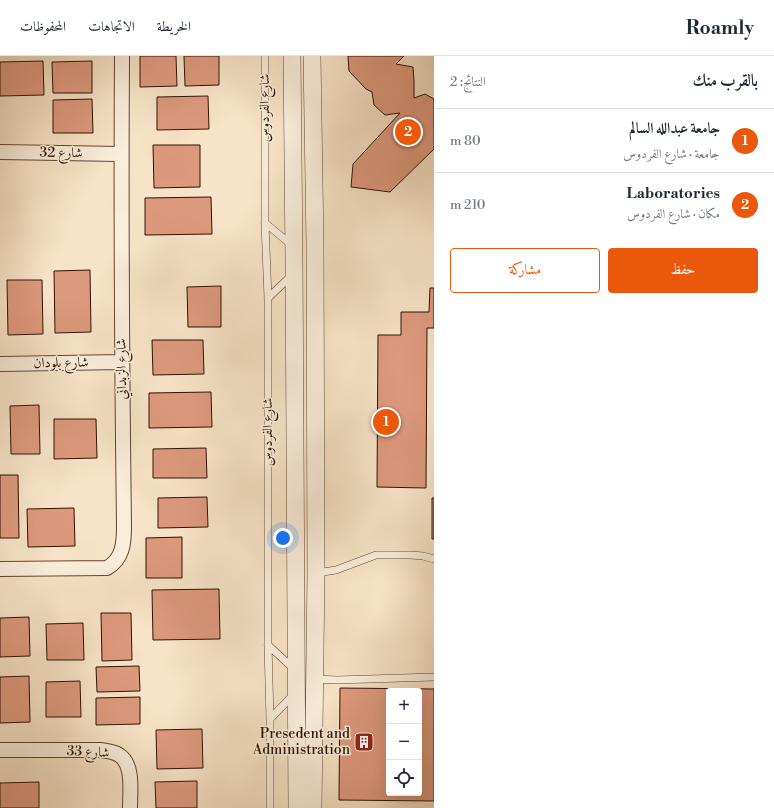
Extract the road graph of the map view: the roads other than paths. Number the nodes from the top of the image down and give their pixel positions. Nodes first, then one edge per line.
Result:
1 (122, 56) edge
2 (265, 56) edge
3 (292, 56) edge
4 (312, 56) edge
5 (0, 152) edge
6 (121, 154) junction
7 (266, 223) junction
8 (294, 247) junction
9 (294, 274) junction
10 (268, 298) junction
11 (122, 362) junction
12 (0, 364) edge
13 (434, 559) edge
14 (0, 569) edge
15 (316, 572) junction
16 (268, 645) junction
17 (297, 671) junction
18 (434, 677) edge
19 (314, 679) junction
20 (297, 691) junction
21 (270, 719) junction
22 (0, 750) edge
23 (130, 808) edge
24 (270, 808) edge
25 (297, 808) edge
26 (314, 808) edge

1 - 6 street, شارع الزبداني
2 - 7 lane, شارع الفردوس
3 - 8 street, شارع الفردوس
4 - 15 street
5 - 6 street, شارع 32
6 - 11 street, شارع الزبداني
7 - 8 lane
7 - 10 lane, شارع الفردوس
8 - 9 street, شارع الفردوس
9 - 10 lane
9 - 17 street, شارع الفردوس
10 - 16 lane, شارع الفردوس
11 - 12 street, شارع بلودان
11 - 14 street, شارع الزبداني
13 - 15 lane
15 - 19 street
16 - 17 lane
16 - 21 lane, شارع الفردوس
17 - 20 street, شارع الفردوس
18 - 19 lane
19 - 26 street
20 - 21 lane
20 - 25 street, شارع الفردوس
21 - 24 lane, شارع الفردوس
22 - 23 street, شارع 33

